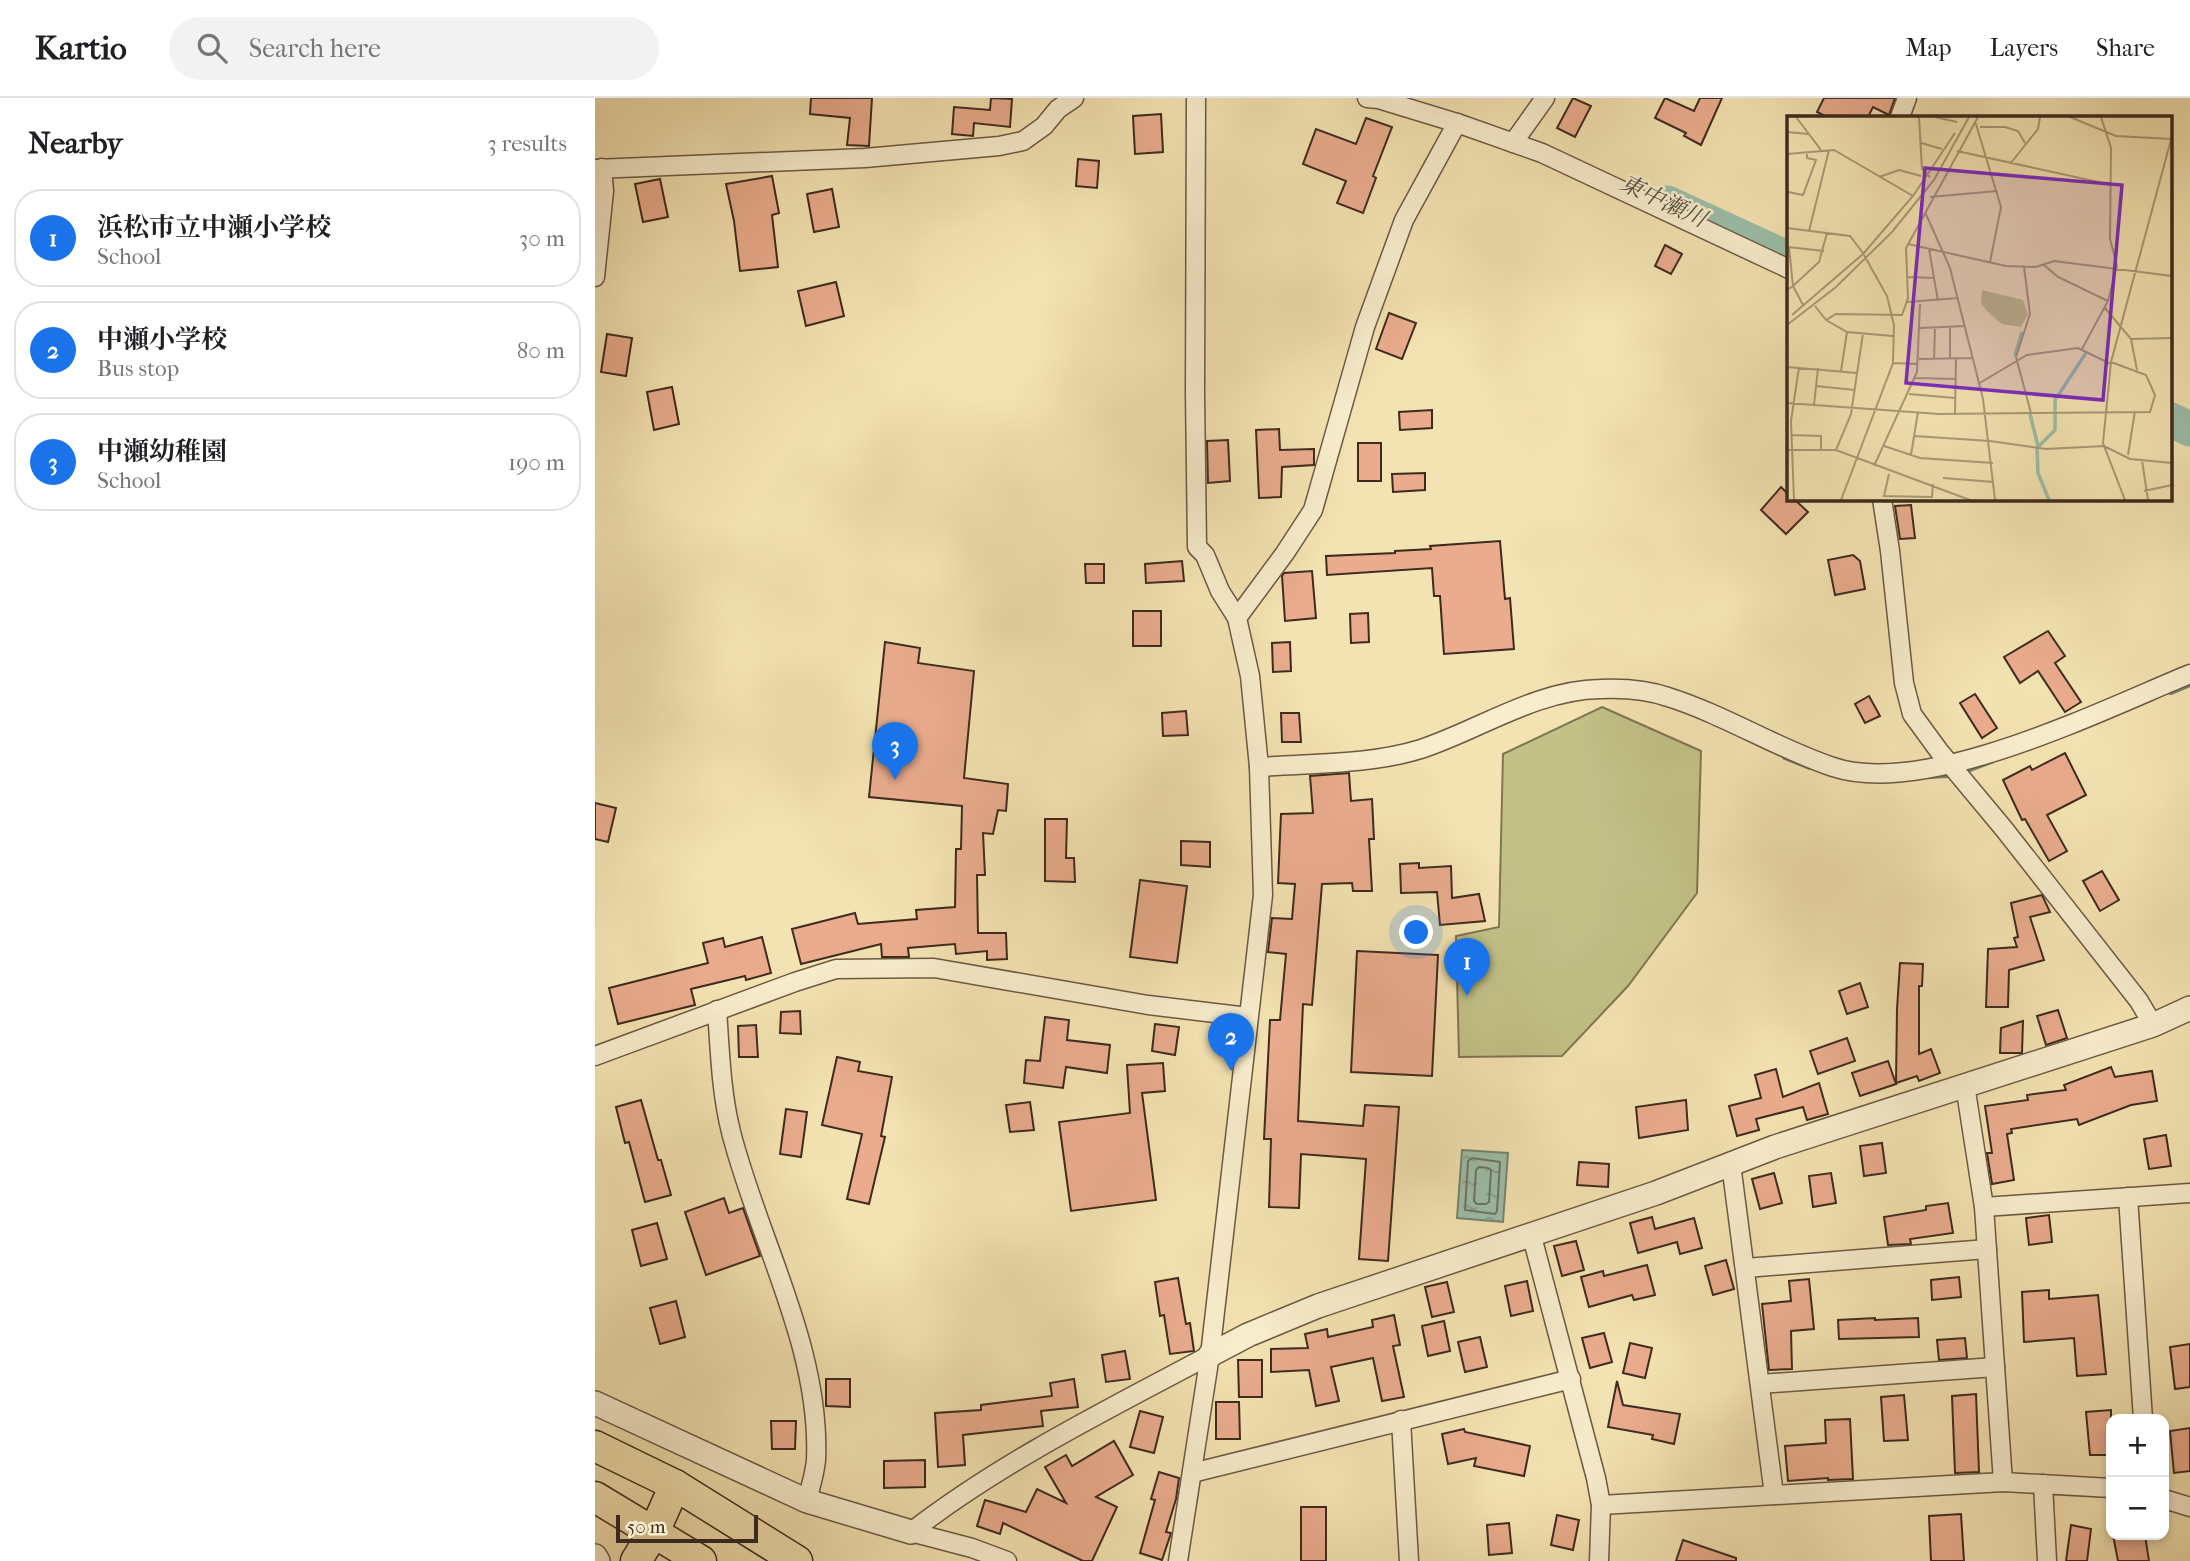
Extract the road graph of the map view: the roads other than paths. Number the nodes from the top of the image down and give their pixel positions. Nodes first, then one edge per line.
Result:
1 (1074, 98) edge
2 (1196, 98) edge
3 (1367, 98) edge
4 (1545, 98) edge
5 (1907, 98) edge
6 (1900, 116) edge
7 (1457, 123) junction
8 (1513, 143) junction
9 (599, 168) edge
10 (1787, 268) edge
11 (595, 277) edge
12 (1882, 500) edge
13 (1237, 618) junction
14 (2190, 674) edge
15 (1951, 765) junction
16 (1259, 767) junction
17 (2190, 1008) edge
18 (717, 1010) junction
19 (1248, 1017) junction
20 (2153, 1025) junction
21 (595, 1056) edge
22 (1965, 1086) junction
23 (1731, 1164) junction
24 (2190, 1193) edge
25 (2128, 1197) junction
26 (1983, 1206) junction
27 (1531, 1233) junction
28 (1987, 1249) junction
29 (1746, 1268) junction
30 (1210, 1355) junction
31 (1995, 1367) junction
32 (1571, 1379) junction
33 (1760, 1384) junction
34 (595, 1403) edge
35 (2143, 1414) edge
36 (1401, 1420) junction
37 (595, 1446) edge
38 (1192, 1474) junction
39 (2003, 1482) junction
40 (2043, 1484) junction
41 (675, 1485) junction
42 (2106, 1488) edge
43 (1774, 1495) junction
44 (595, 1497) edge
45 (807, 1501) junction
46 (2169, 1501) edge
47 (1601, 1505) junction
48 (2190, 1507) edge
49 (654, 1532) junction
50 (911, 1532) junction
51 (595, 1556) edge
52 (598, 1561) edge
53 (636, 1561) edge
54 (701, 1561) edge
55 (797, 1561) edge
56 (1007, 1561) edge
57 (1178, 1561) edge
58 (1409, 1561) edge
59 (1599, 1561) edge
60 (2047, 1561) edge

1 - 9 street
2 - 13 street
3 - 7 street
4 - 8 street
5 - 6 street
7 - 8 street
7 - 13 street
8 - 10 street
9 - 11 street
12 - 15 street
13 - 16 street
14 - 15 street
15 - 16 street
15 - 20 street
16 - 19 street
17 - 20 street
18 - 19 street
18 - 21 street
18 - 45 street
19 - 30 street
20 - 22 street
22 - 23 street
22 - 26 street
23 - 27 street
23 - 29 street
24 - 25 street
25 - 26 street
25 - 35 street
26 - 28 street
27 - 30 street
27 - 32 street
28 - 29 street
28 - 31 street
29 - 33 street
30 - 38 street
30 - 50 street
31 - 33 street
31 - 39 street
32 - 36 street
32 - 47 street
33 - 43 street
34 - 45 street
36 - 38 street
36 - 58 street
37 - 41 main road
38 - 57 street
39 - 40 street
39 - 43 street
40 - 42 street
40 - 60 street
41 - 49 main road
41 - 55 main road
43 - 47 street
44 - 49 main road
45 - 50 street
46 - 48 street
47 - 59 street
49 - 53 main road
49 - 54 main road
50 - 56 street
51 - 52 street

